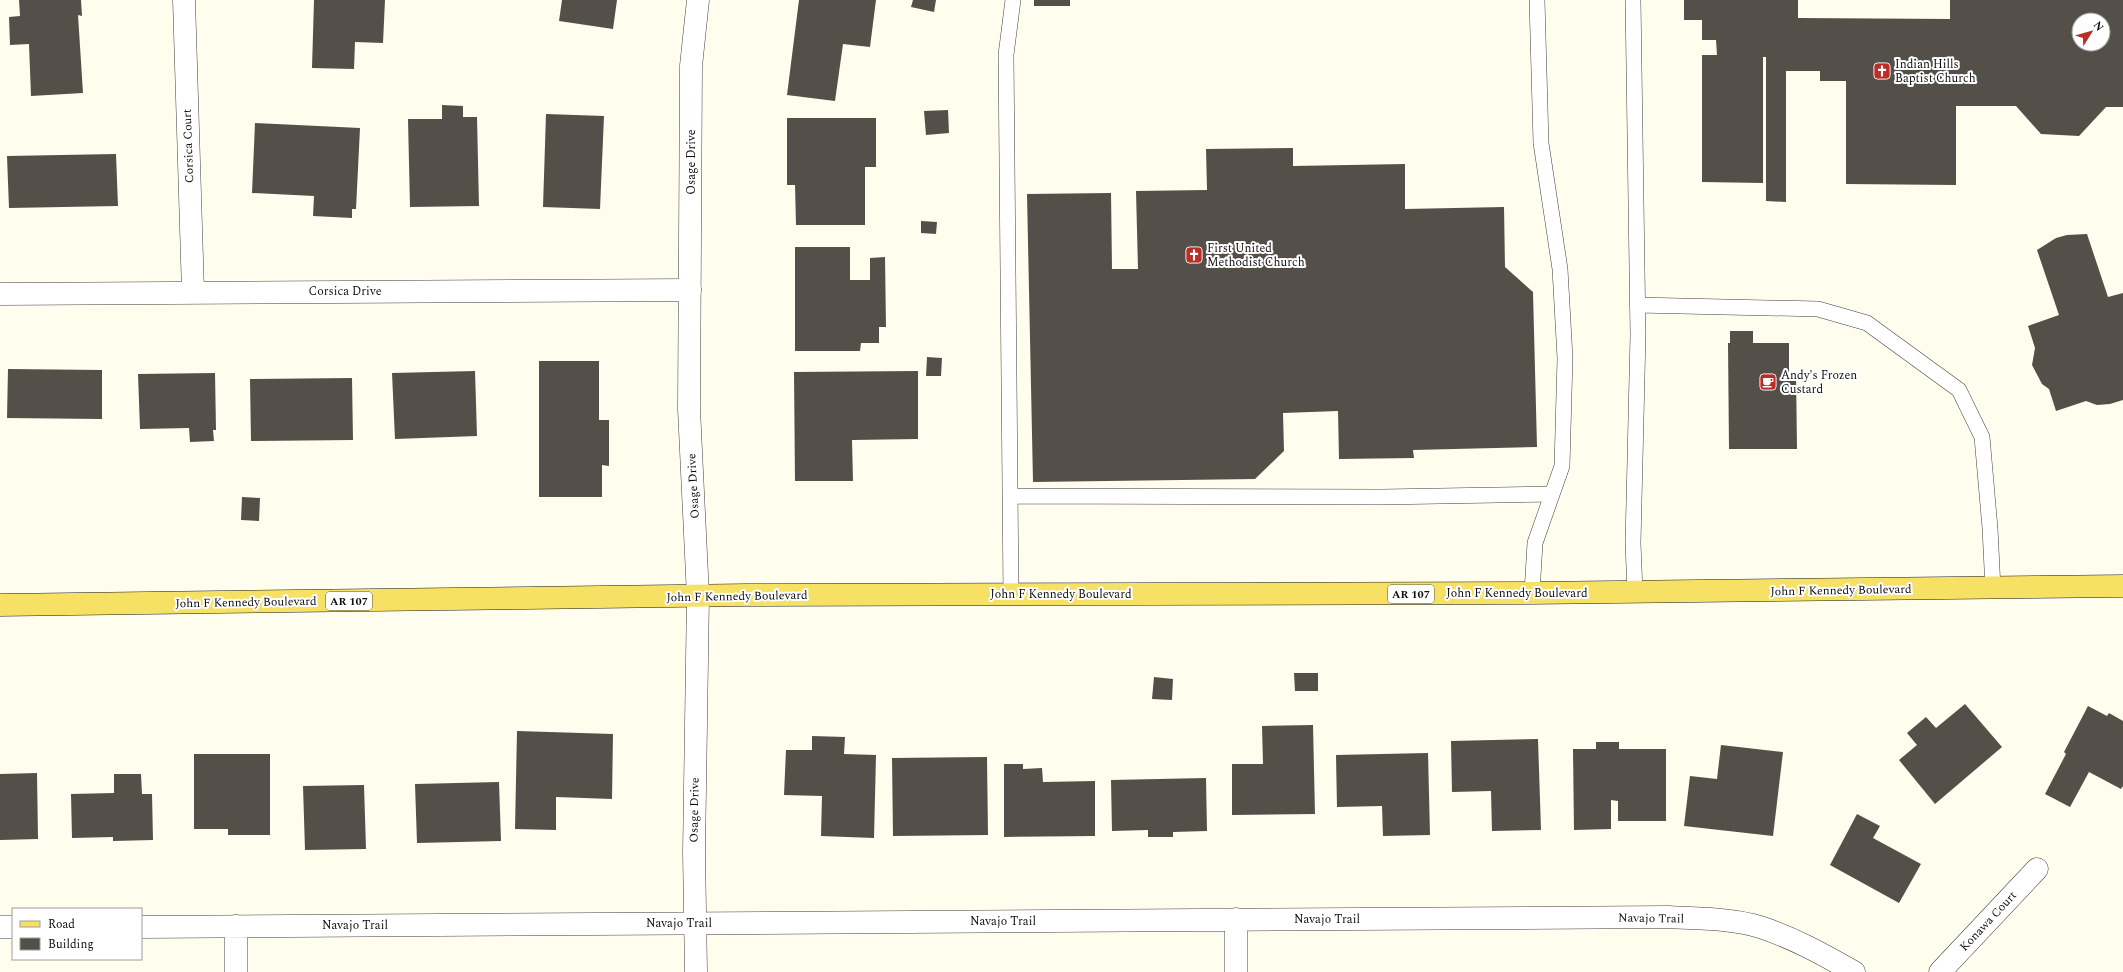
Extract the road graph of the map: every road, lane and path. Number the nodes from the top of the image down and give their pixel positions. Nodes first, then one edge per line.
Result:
1 (184, 0) edge
2 (698, 0) edge
3 (1013, 0) edge
4 (1537, 0) edge
5 (1633, 0) edge
6 (690, 290) junction
7 (193, 292) junction
8 (0, 294) edge
9 (1637, 305) junction
10 (1552, 494) junction
11 (1010, 496) junction
12 (2123, 586) edge
13 (1992, 589) junction
14 (1635, 592) junction
15 (1532, 593) junction
16 (1011, 595) junction
17 (698, 596) junction
18 (0, 605) edge
19 (2037, 869) dead end
20 (1236, 919) junction
21 (695, 922) junction
22 (236, 926) junction
23 (0, 927) edge
24 (12, 927) edge
25 (142, 927) edge
26 (236, 972) edge
27 (696, 972) edge
28 (1236, 972) edge
29 (1854, 972) edge
30 (1940, 972) edge

1 - 7 street, Corsica Court
2 - 6 street, Osage Drive
3 - 11 lane
4 - 10 lane
5 - 9 lane
6 - 7 street, Corsica Drive
6 - 17 street, Osage Drive
7 - 8 street, Corsica Drive
9 - 13 lane
9 - 14 lane
10 - 11 lane
10 - 15 lane
11 - 16 lane
12 - 13 main road, John F Kennedy Boulevard / AR 107
13 - 14 main road, John F Kennedy Boulevard / AR 107
14 - 15 main road, John F Kennedy Boulevard / AR 107
15 - 16 main road, John F Kennedy Boulevard / AR 107
16 - 17 main road, John F Kennedy Boulevard / AR 107
17 - 18 main road, John F Kennedy Boulevard / AR 107
17 - 21 street, Osage Drive
19 - 30 street, Konawa Court
20 - 21 street, Navajo Trail
20 - 28 street
20 - 29 street, Navajo Trail
21 - 22 street, Navajo Trail
21 - 27 street, Osage Drive
22 - 25 street, Navajo Trail
22 - 26 street
23 - 24 street

